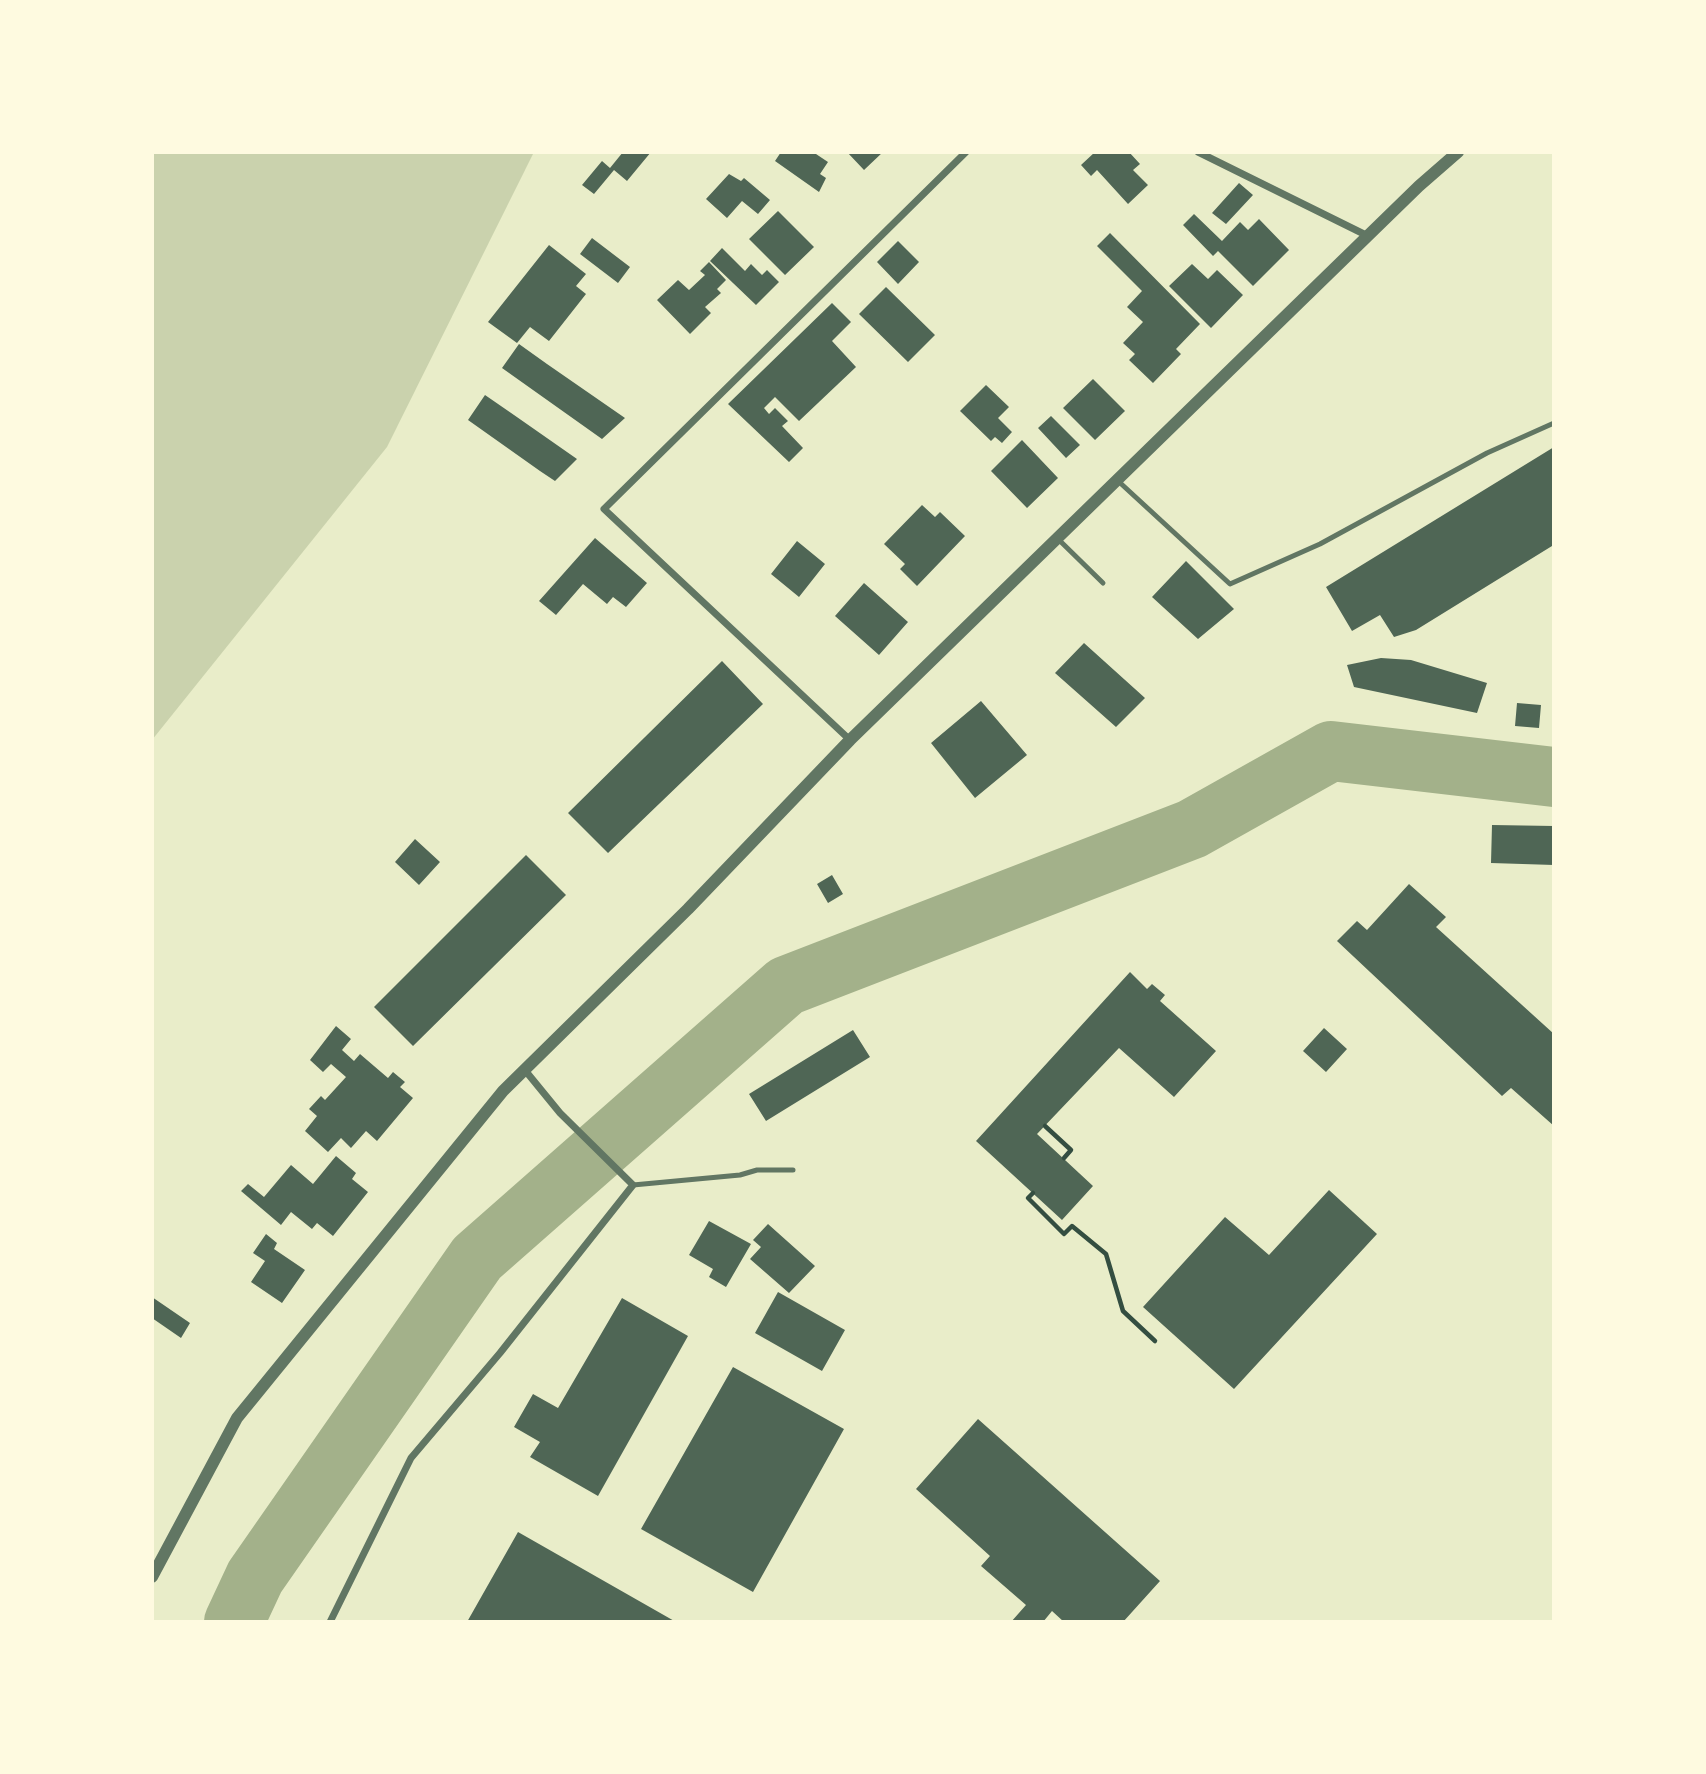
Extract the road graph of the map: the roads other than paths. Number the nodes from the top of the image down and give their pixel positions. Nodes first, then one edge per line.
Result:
1 (966, 152) edge
2 (1198, 152) edge
3 (1458, 152) edge
4 (1368, 236) junction
5 (1554, 423) edge
6 (1117, 480) junction
7 (1057, 538) junction
8 (1103, 583) dead end
9 (850, 740) junction
10 (524, 1069) junction
11 (793, 1170) dead end
12 (633, 1185) junction
13 (152, 1577) edge
14 (330, 1622) edge

1 - 9 street
2 - 4 street
3 - 4 street
4 - 6 street
5 - 6 lane
6 - 7 street
7 - 8 lane
7 - 9 street
9 - 10 street
10 - 12 street
10 - 13 street
11 - 12 lane
12 - 14 street

